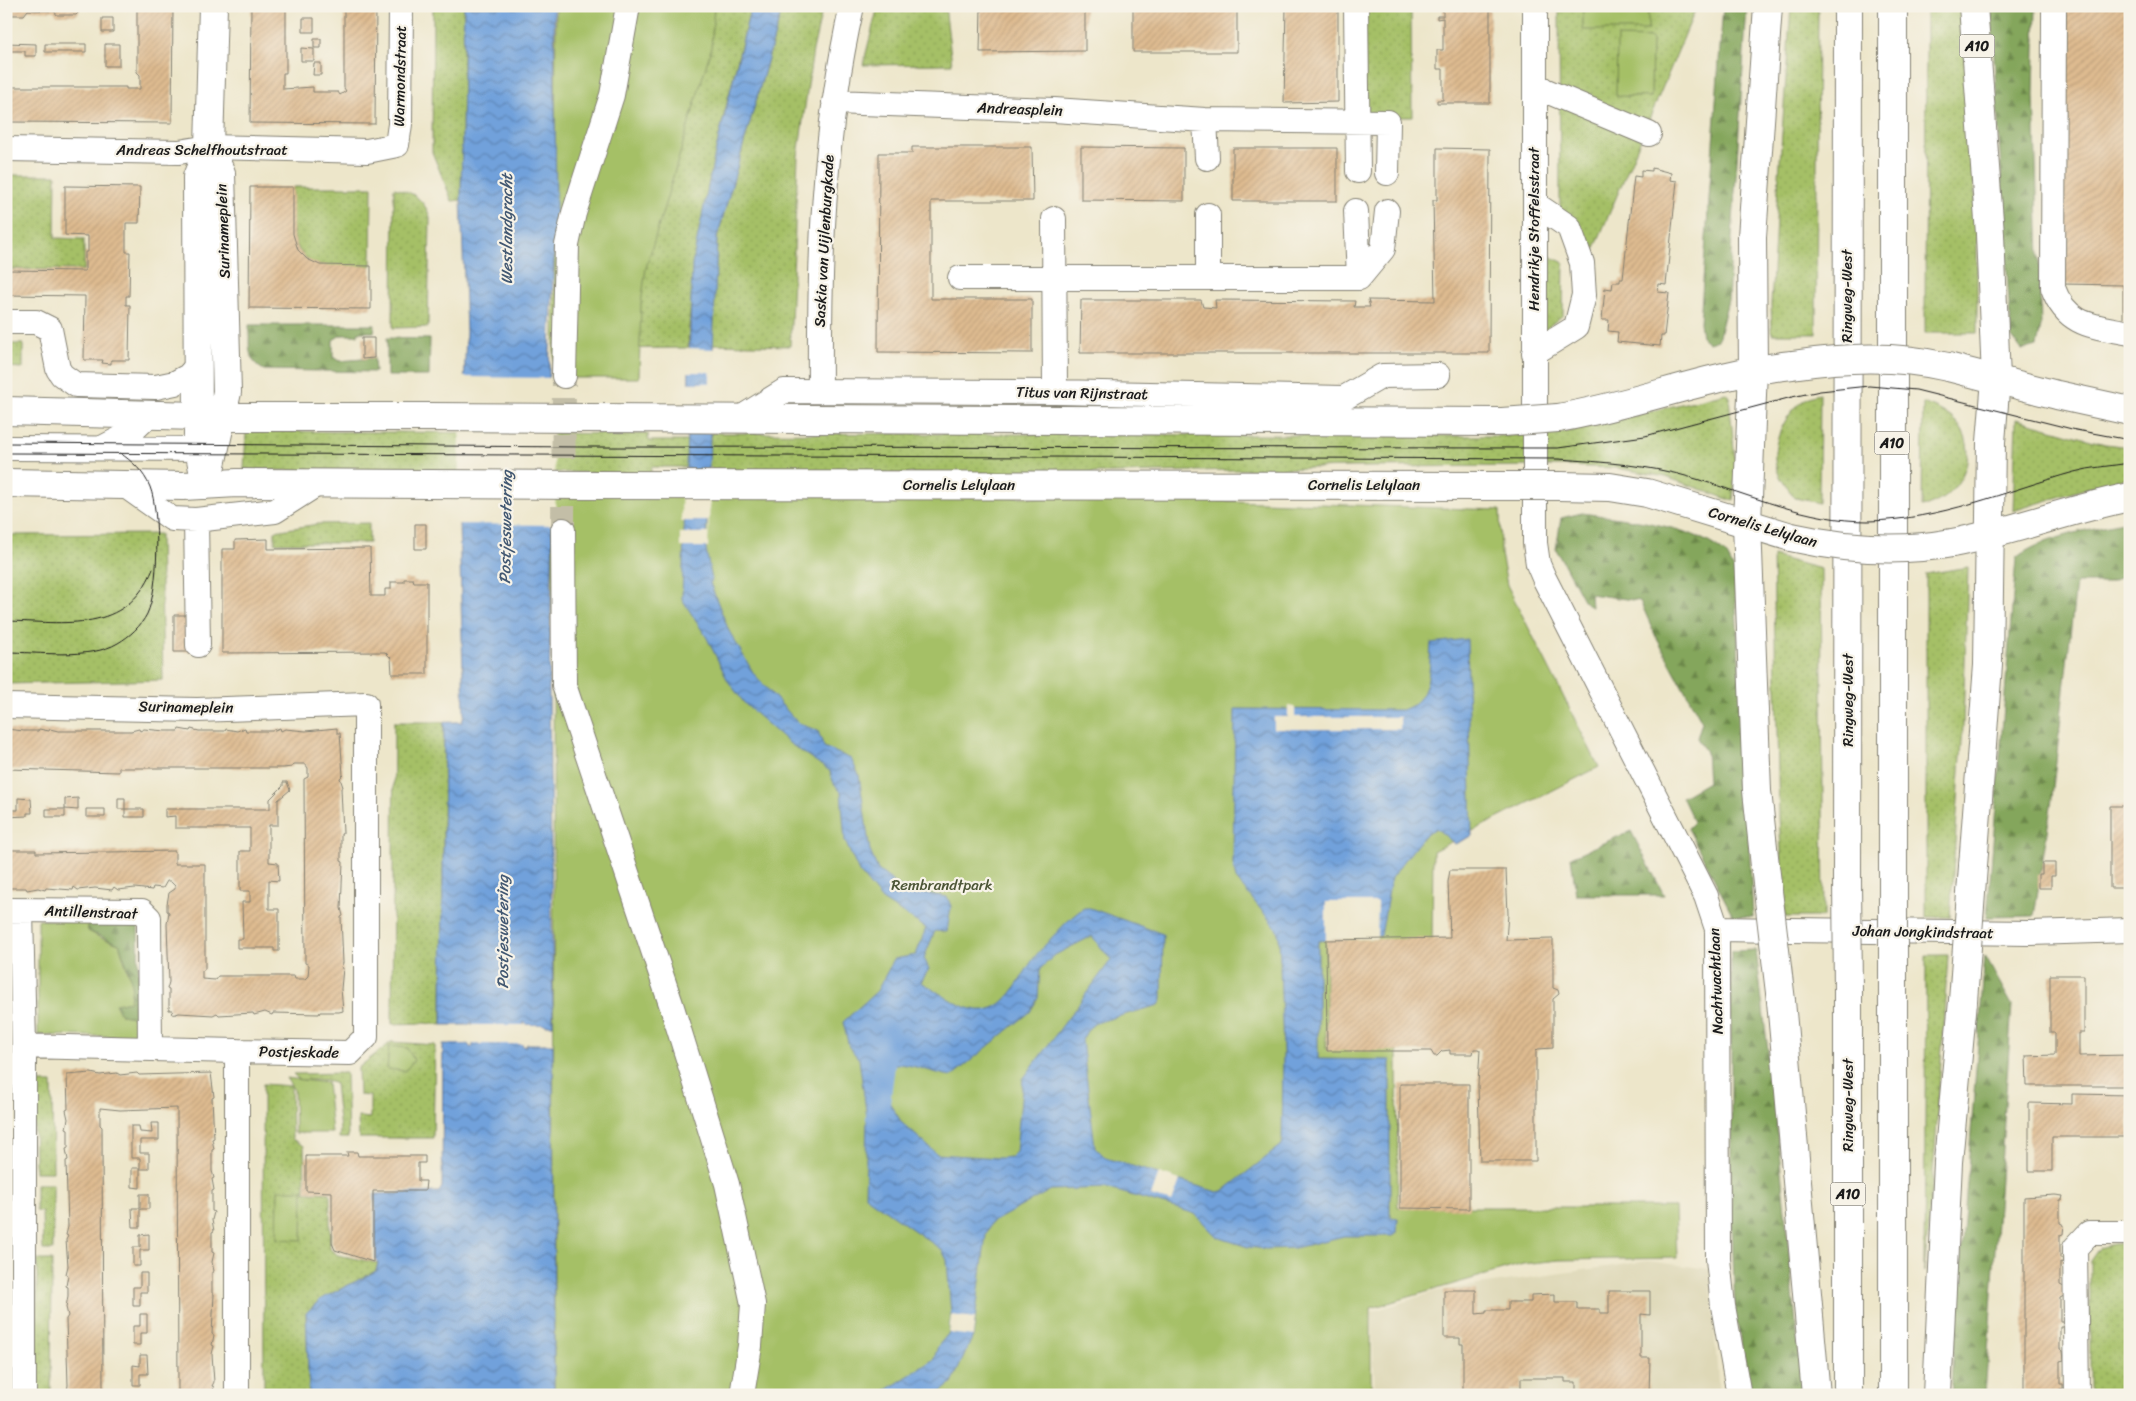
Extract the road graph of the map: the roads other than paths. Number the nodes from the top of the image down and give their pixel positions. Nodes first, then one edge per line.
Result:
1 (213, 6) edge
2 (401, 6) edge
3 (628, 6) edge
4 (852, 6) edge
5 (1356, 6) edge
6 (1535, 6) edge
7 (1768, 6) edge
8 (1848, 6) edge
9 (1893, 6) edge
10 (1973, 6) edge
11 (2054, 6) edge
12 (1535, 83) junction
13 (834, 102) junction
14 (1205, 120) junction
15 (1357, 122) junction
16 (1649, 134) dead end
17 (397, 145) joint
18 (210, 147) junction
19 (6, 149) edge
20 (1207, 158) dead end
21 (1358, 171) dead end
22 (1387, 173) dead end
23 (1534, 204) junction
24 (1356, 211) dead end
25 (1387, 211) dead end
26 (1208, 216) dead end
27 (1054, 219) dead end
28 (960, 278) dead end
29 (1208, 278) junction
30 (1359, 278) junction
31 (1054, 279) junction
32 (6, 322) edge
33 (2130, 333) edge
34 (1534, 353) junction
35 (198, 365) junction
36 (1753, 369) junction
37 (1438, 375) dead end
38 (564, 376) tunnel mouth
39 (1996, 379) junction
40 (156, 387) junction
41 (820, 390) junction
42 (1055, 392) junction
43 (1344, 398) junction
44 (2130, 410) edge
45 (6, 411) edge
46 (206, 412) junction
47 (150, 414) junction
48 (739, 419) junction
49 (1366, 421) junction
50 (6, 448) edge
51 (102, 448) junction
52 (207, 449) junction
53 (1534, 452) joint
54 (6, 483) edge
55 (319, 483) junction
56 (124, 485) junction
57 (206, 485) junction
58 (2130, 497) edge
59 (196, 520) junction
60 (1747, 524) junction
61 (563, 530) tunnel mouth
62 (1989, 536) junction
63 (198, 645) dead end
64 (366, 704) joint
65 (6, 706) edge
66 (14, 910) edge
67 (1717, 929) junction
68 (2130, 930) edge
69 (24, 1046) junction
70 (150, 1049) junction
71 (237, 1051) junction
72 (2130, 1233) edge
73 (24, 1395) edge
74 (237, 1395) edge
75 (742, 1395) edge
76 (1739, 1395) edge
77 (1816, 1395) edge
78 (1848, 1395) edge
79 (1893, 1395) edge
80 (1937, 1395) edge
81 (2077, 1395) edge

1 - 18 main road
2 - 17 street, Warmondstraat
3 - 38 street
4 - 13 street, Saskia van Uijlenburgkade
5 - 15 street
6 - 12 street, Hendrikje Stoffelsstraat
7 - 36 main road
8 - 78 main road, Ringweg-West / A10, bridge
9 - 79 main road, A10, bridge
10 - 39 main road, A10
11 - 33 street
12 - 16 street
12 - 23 street, Hendrikje Stoffelsstraat
13 - 14 street, Andreasplein
13 - 41 street, Saskia van Uijlenburgkade
14 - 15 street, Andreasplein
14 - 20 street
15 - 21 street
15 - 22 street, Andreasplein
17 - 18 street, Andreas Schelfhoutstraat
18 - 19 street, Andreas Schelfhoutstraat
18 - 35 main road, Surinameplein
18 - 46 main road, Surinameplein
23 - 34 street, Hendrikje Stoffelsstraat
23 - 34 street
24 - 30 street
25 - 30 street
26 - 29 street
27 - 31 street
28 - 31 street
29 - 30 street
29 - 31 street
31 - 42 street
32 - 40 street
34 - 53 street, Hendrikje Stoffelsstraat
35 - 40 street
35 - 46 main road, Surinameplein
36 - 39 main road, bridge
36 - 49 main road, bridge
36 - 60 main road
37 - 43 street
39 - 44 main road
39 - 62 main road
40 - 46 street
41 - 42 street, Titus van Rijnstraat
41 - 48 street
42 - 43 street, Titus van Rijnstraat
43 - 49 street
45 - 47 main road
46 - 47 main road
46 - 48 main road, bridge
46 - 52 main road, Surinameplein
47 - 51 street
48 - 49 main road
50 - 51 street
51 - 52 street
52 - 57 main road, Surinameplein
53 - 67 street, Nachtwachtlaan
54 - 56 main road
55 - 57 main road
55 - 59 street
55 - 60 main road, Cornelis Lelylaan, bridge
56 - 57 main road
56 - 59 street
58 - 62 main road, Cornelis Lelylaan
59 - 63 street
60 - 62 main road, Cornelis Lelylaan, bridge
60 - 77 main road, bridge
61 - 75 street
62 - 80 main road, bridge
64 - 65 street, Surinameplein
64 - 71 street, Postjeskade
66 - 69 street, Antillenstraat
66 - 70 street, Antillenstraat
67 - 68 street, Johan Jongkindstraat
67 - 76 street, Nachtwachtlaan
69 - 70 street
69 - 73 street, Antillenstraat
70 - 71 street
71 - 74 street, Postjeskade
72 - 81 street

